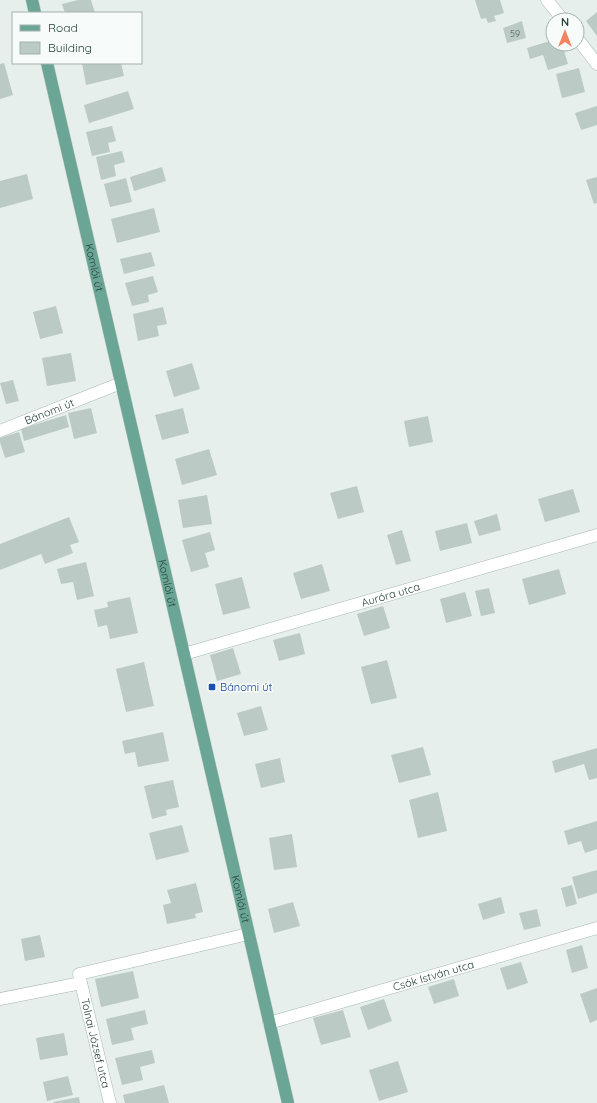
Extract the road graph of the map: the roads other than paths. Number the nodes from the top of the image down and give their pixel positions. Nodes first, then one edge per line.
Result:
1 (32, 0) edge
2 (547, 0) edge
3 (35, 12) edge
4 (557, 12) edge
5 (585, 48) edge
6 (47, 64) edge
7 (597, 64) edge
8 (121, 383) junction
9 (0, 431) edge
10 (597, 534) edge
11 (184, 654) junction
12 (597, 928) edge
13 (248, 934) junction
14 (81, 983) junction
15 (0, 999) edge
16 (269, 1023) junction
17 (110, 1103) edge
18 (288, 1103) edge

1 - 3 main road
2 - 4 street
5 - 7 street
6 - 8 main road, Komlói út
8 - 9 street, Bánomi út
8 - 11 main road, Komlói út
10 - 11 street, Auróra utca
11 - 13 main road, Komlói út
12 - 16 street, Csók István utca
13 - 14 street
13 - 16 main road, Komlói út
14 - 15 street
14 - 17 street, Tolnai József utca
16 - 18 main road, Komlói út

